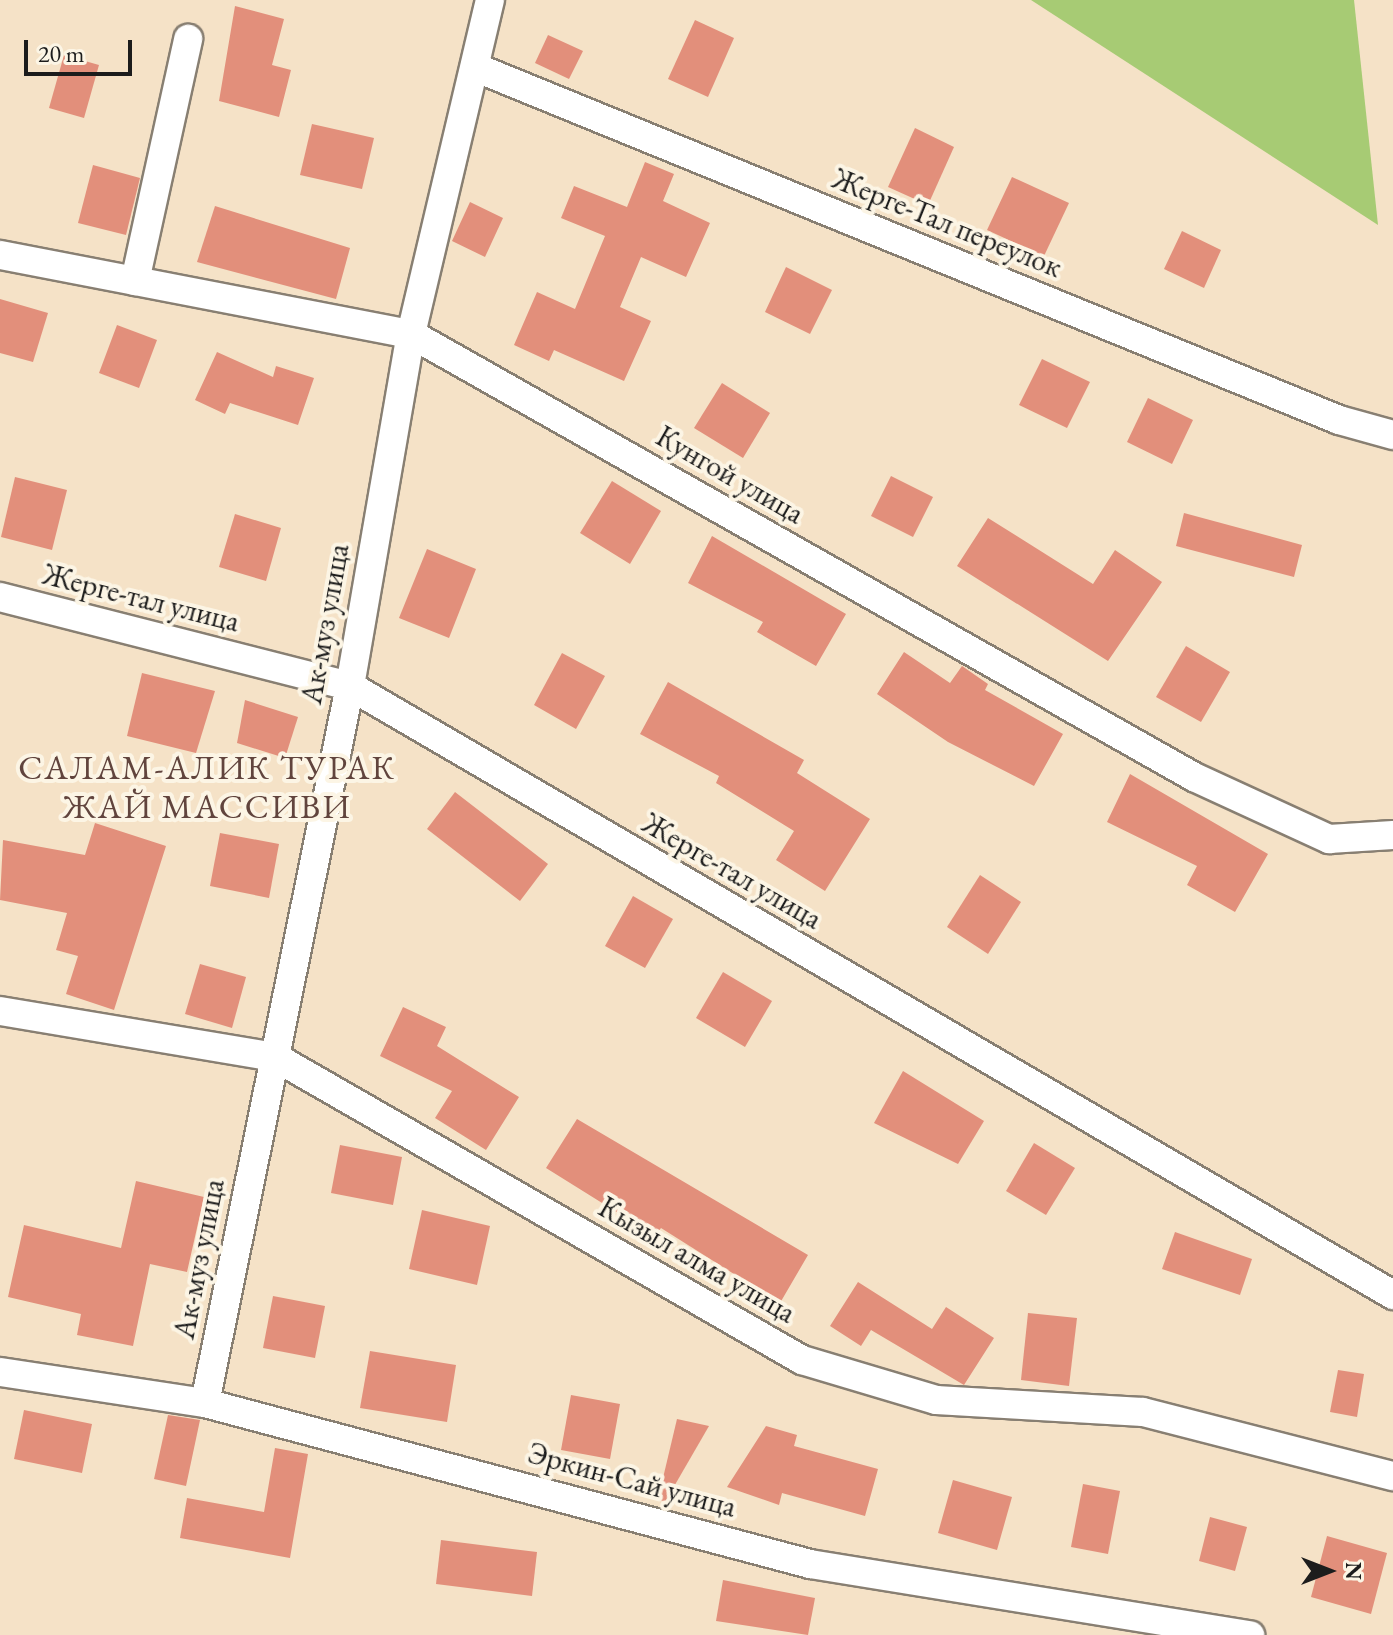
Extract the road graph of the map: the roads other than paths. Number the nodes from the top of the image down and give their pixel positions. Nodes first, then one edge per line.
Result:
1 (490, 0) edge
2 (188, 39) dead end
3 (477, 68) junction
4 (0, 255) edge
5 (135, 281) junction
6 (411, 334) junction
7 (1393, 435) edge
8 (0, 597) edge
9 (350, 686) junction
10 (1393, 835) edge
11 (0, 1011) edge
12 (275, 1057) junction
13 (1393, 1295) edge
14 (0, 1372) edge
15 (205, 1403) junction
16 (1393, 1476) edge
17 (1250, 1635) edge

1 - 3 street, Ак-муз улица
2 - 5 street
3 - 6 street, Ак-муз улица
3 - 7 street, Жерге-Тал переулок
4 - 5 street, Кунгой улица
5 - 6 street, Кунгой улица
6 - 9 street, Ак-муз улица
6 - 10 street, Кунгой улица
8 - 9 street, Жерге-тал улица
9 - 12 street, Ак-муз улица
9 - 13 street, Жерге-тал улица
11 - 12 street, Кызыл алма улица
12 - 15 street, Ак-муз улица
12 - 16 street, Кызыл алма улица
14 - 15 street, Эркин-Сай улица
15 - 17 street, Эркин-Сай улица

